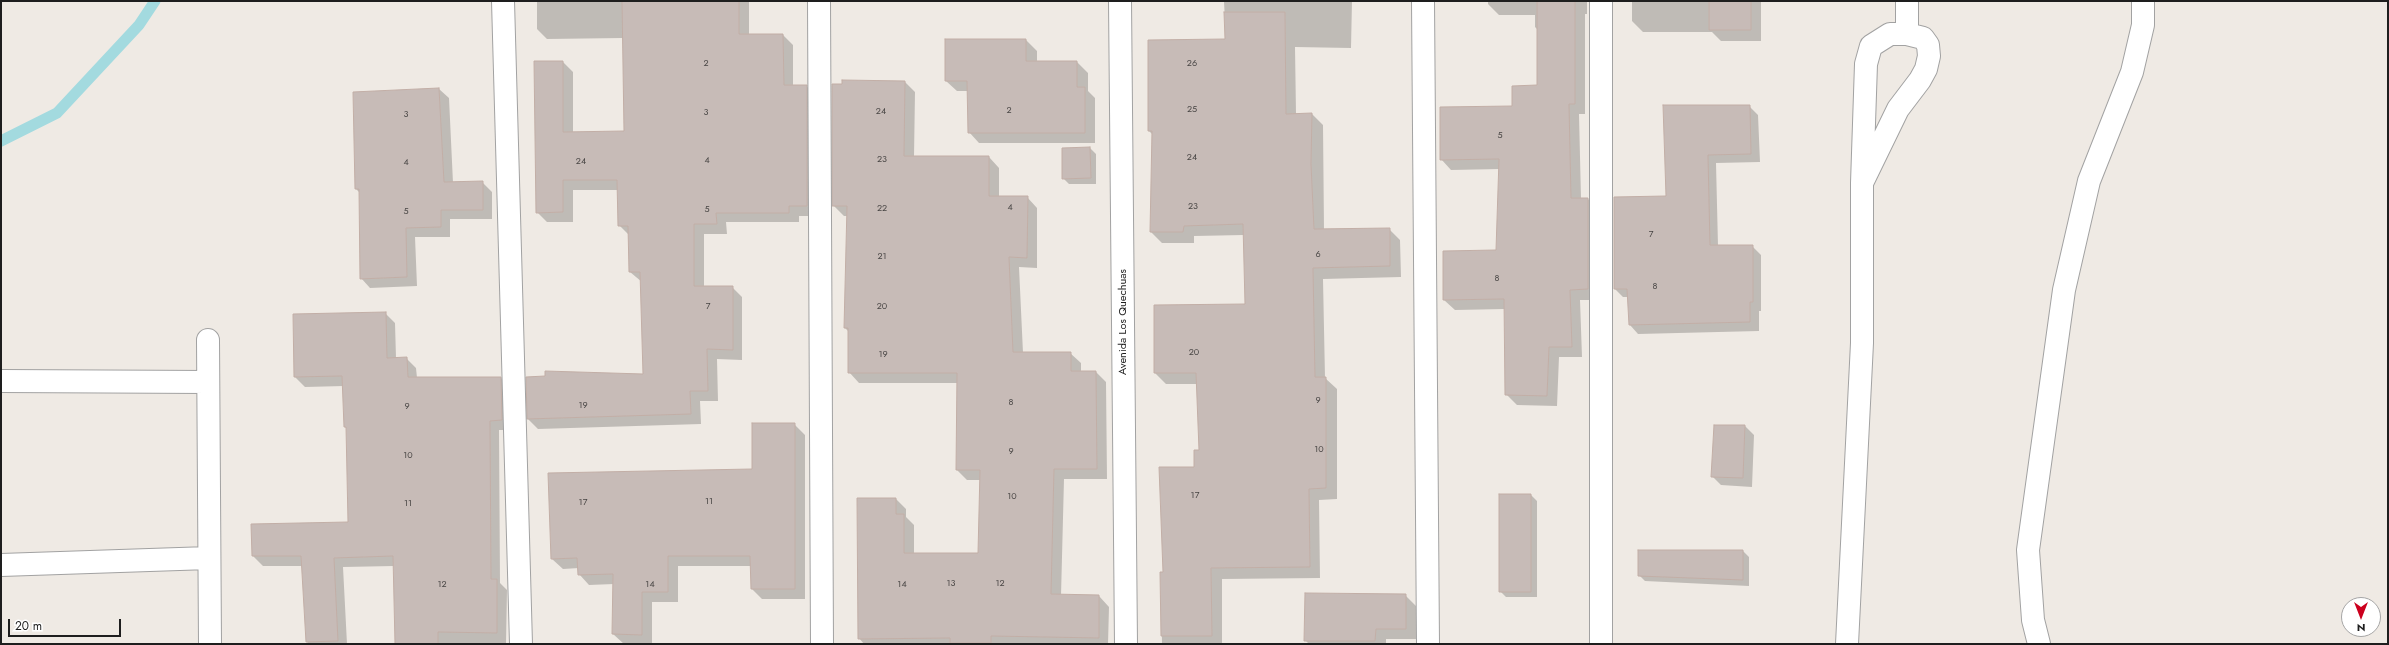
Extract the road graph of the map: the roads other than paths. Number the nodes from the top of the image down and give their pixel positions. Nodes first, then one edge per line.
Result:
1 (503, 1) edge
2 (819, 1) edge
3 (1120, 1) edge
4 (1423, 1) edge
5 (1601, 1) edge
6 (1907, 1) edge
7 (2143, 1) edge
8 (1907, 34) junction
9 (1862, 183) junction
10 (208, 340) dead end
11 (1, 381) edge
12 (208, 382) junction
13 (209, 558) junction
14 (1, 565) edge
15 (210, 644) edge
16 (521, 644) edge
17 (822, 644) edge
18 (1126, 644) edge
19 (1428, 644) edge
20 (1601, 644) edge
21 (1847, 644) edge
22 (2039, 644) edge

1 - 16 street
2 - 17 street
3 - 18 street, Avenida Los Quechuas
4 - 19 street
5 - 20 street
6 - 8 street
7 - 22 street
8 - 9 street
8 - 9 street
9 - 21 street
10 - 12 street
11 - 12 street
12 - 13 street
13 - 14 street
13 - 15 street

